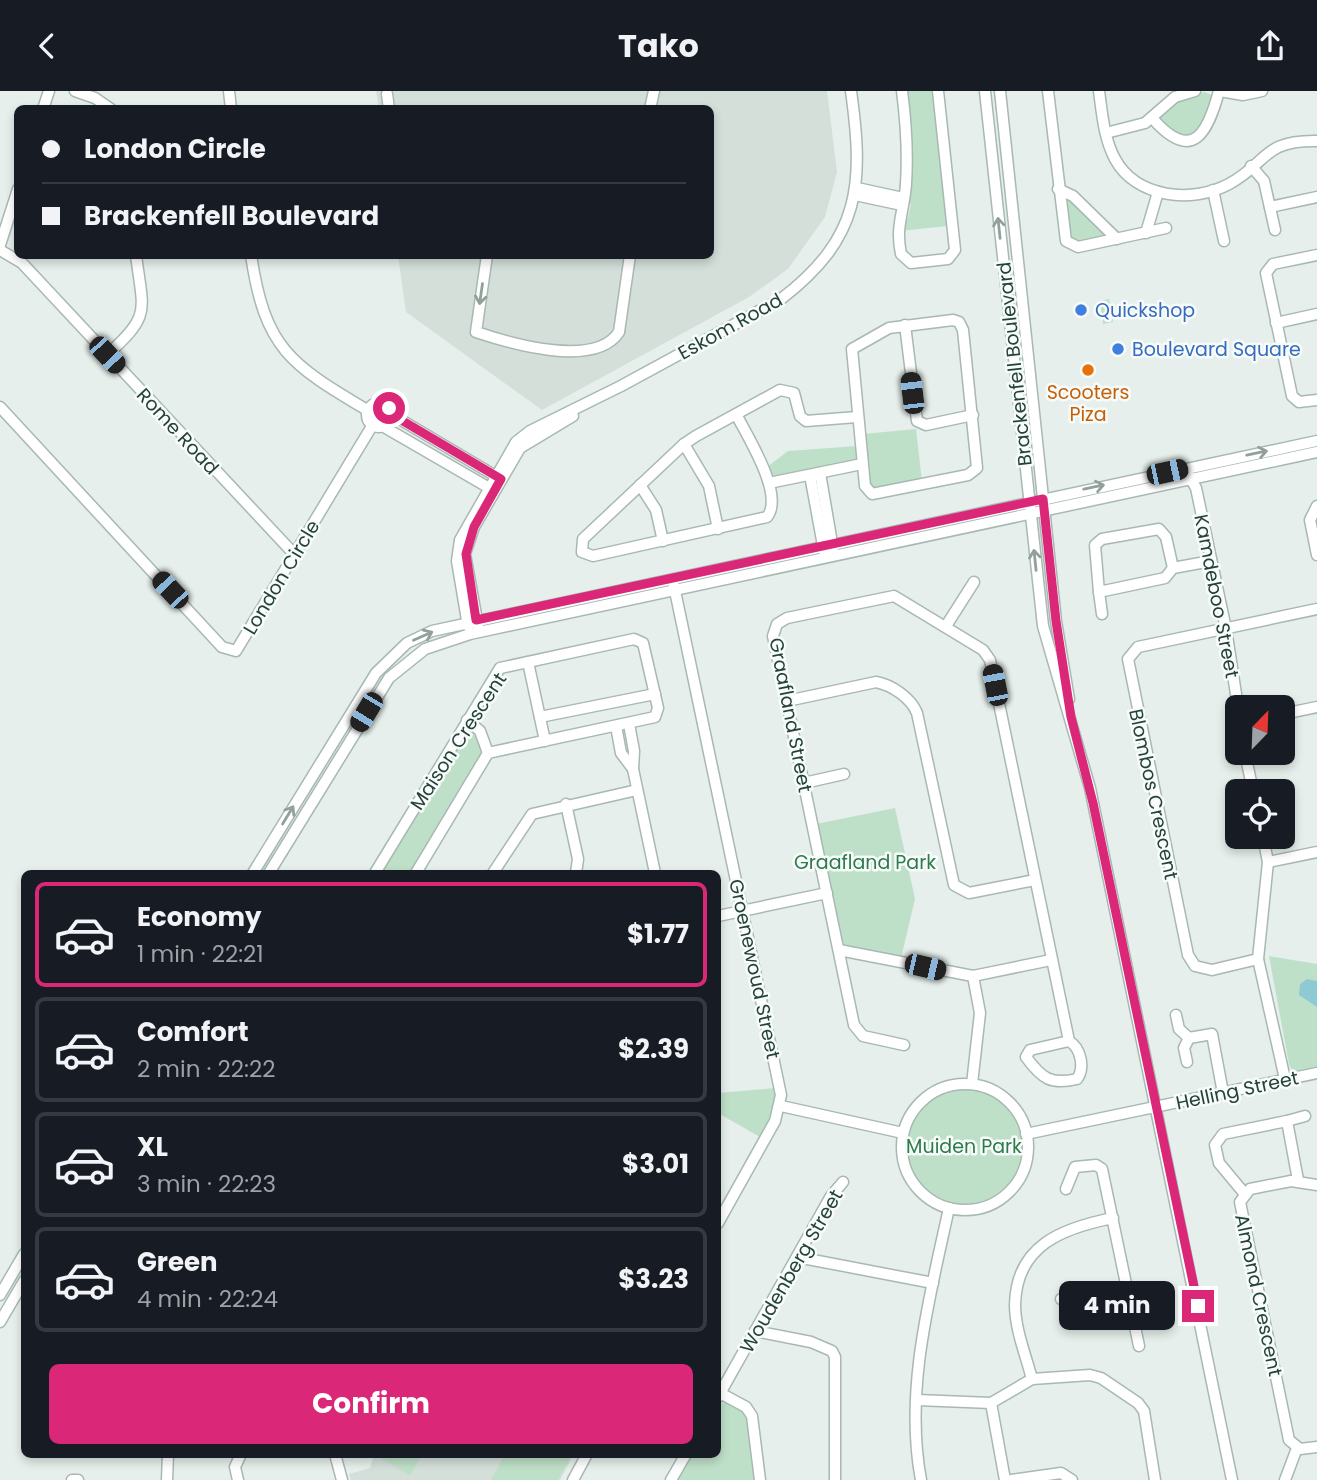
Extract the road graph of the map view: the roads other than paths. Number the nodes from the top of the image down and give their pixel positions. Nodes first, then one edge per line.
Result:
1 (75, 91) edge
2 (851, 91) edge
3 (902, 91) edge
4 (938, 91) edge
5 (985, 91) edge
6 (1000, 91) edge
7 (1048, 91) edge
8 (1099, 91) edge
9 (1195, 91) edge
10 (1220, 91) edge
11 (1262, 91) edge
12 (387, 95) dead end
13 (106, 105) edge
14 (388, 105) edge
15 (1153, 119) junction
16 (1106, 133) junction
17 (1317, 141) edge
18 (1251, 166) junction
19 (1058, 189) junction
20 (1213, 190) junction
21 (856, 192) junction
22 (1158, 192) junction
23 (1317, 197) edge
24 (902, 201) junction
25 (14, 202) edge
26 (1270, 207) junction
27 (1166, 229) dead end
28 (1275, 230) dead end
29 (1146, 233) junction
30 (1117, 239) junction
31 (1224, 241) dead end
32 (0, 248) edge
33 (1317, 255) edge
34 (16, 259) edge
35 (136, 259) edge
36 (252, 259) edge
37 (485, 259) edge
38 (629, 259) edge
39 (1317, 313) edge
40 (1276, 323) junction
41 (905, 325) junction
42 (107, 355) junction
43 (1317, 400) edge
44 (0, 407) edge
45 (367, 410) junction
46 (391, 414) junction
47 (736, 414) junction
48 (973, 415) junction
49 (857, 417) junction
50 (372, 426) junction
51 (384, 427) junction
52 (1317, 441) edge
53 (684, 444) junction
54 (1317, 452) edge
55 (862, 464) junction
56 (1192, 467) junction
57 (815, 474) junction
58 (498, 477) junction
59 (1195, 482) junction
60 (769, 483) junction
61 (640, 485) junction
62 (491, 489) junction
63 (1043, 499) junction
64 (1029, 502) junction
65 (1317, 506) edge
66 (1044, 511) junction
67 (1030, 515) junction
68 (718, 529) junction
69 (663, 541) junction
70 (827, 545) junction
71 (295, 555) junction
72 (1317, 555) edge
73 (830, 557) junction
74 (1211, 561) junction
75 (1173, 568) junction
76 (672, 578) junction
77 (974, 582) dead end
78 (675, 591) junction
79 (1099, 592) junction
80 (1317, 610) edge
81 (1102, 614) dead end
82 (472, 621) junction
83 (946, 626) junction
84 (1226, 629) junction
85 (474, 633) junction
86 (528, 662) junction
87 (655, 694) junction
88 (1236, 695) edge
89 (787, 701) junction
90 (1317, 707) edge
91 (1295, 712) edge
92 (540, 717) junction
93 (1071, 717) junction
94 (467, 720) junction
95 (629, 723) junction
96 (616, 726) junction
97 (545, 741) junction
98 (488, 753) junction
99 (633, 769) junction
100 (844, 774) dead end
101 (804, 783) junction
102 (637, 790) junction
103 (566, 804) junction
104 (1265, 849) edge
105 (1317, 852) edge
106 (1268, 862) junction
107 (255, 870) edge
108 (271, 870) edge
109 (377, 870) edge
110 (418, 870) edge
111 (495, 870) edge
112 (576, 870) edge
113 (654, 870) edge
114 (1035, 880) junction
115 (827, 893) junction
116 (743, 911) junction
117 (721, 915) edge
118 (839, 950) junction
119 (1258, 959) junction
120 (1051, 960) junction
121 (973, 976) junction
122 (1176, 1015) dead end
123 (1189, 1038) junction
124 (1069, 1041) junction
125 (904, 1045) dead end
126 (1186, 1062) dead end
127 (1317, 1073) edge
128 (1285, 1079) junction
129 (972, 1084) junction
130 (1223, 1093) junction
131 (781, 1106) junction
132 (1157, 1107) junction
133 (1305, 1116) dead end
134 (1287, 1121) junction
135 (903, 1133) junction
136 (1026, 1134) junction
137 (1298, 1181) junction
138 (843, 1182) dead end
139 (1317, 1185) edge
140 (1066, 1189) dead end
141 (1244, 1193) junction
142 (949, 1208) junction
143 (721, 1217) edge
144 (1113, 1218) junction
145 (797, 1257) junction
146 (21, 1259) edge
147 (933, 1283) junction
148 (21, 1286) edge
149 (0, 1295) edge
150 (1061, 1299) dead end
151 (1129, 1302) junction
152 (0, 1322) edge
153 (755, 1331) junction
154 (1139, 1346) dead end
155 (1032, 1379) junction
156 (721, 1391) edge
157 (721, 1396) edge
158 (917, 1400) junction
159 (991, 1403) junction
160 (1317, 1447) edge
161 (1297, 1448) junction
162 (165, 1458) edge
163 (239, 1458) edge
164 (336, 1458) edge
165 (585, 1458) edge
166 (683, 1458) edge
167 (168, 1478) edge
168 (72, 1480) edge
169 (78, 1480) edge
170 (238, 1480) edge
171 (342, 1480) edge
172 (573, 1480) edge
173 (671, 1480) edge
174 (760, 1480) edge
175 (835, 1480) edge
176 (921, 1480) edge
177 (1005, 1480) edge
178 (1011, 1480) edge
179 (1072, 1480) edge
180 (1155, 1480) edge
181 (1232, 1480) edge
182 (1285, 1480) edge

1 - 13 street
2 - 21 street, Eskom Road
3 - 24 street
4 - 24 street
64 -> 5 street, Brackenfell Boulevard
6 - 63 street, Brackenfell Boulevard
7 - 19 street
8 - 16 street
9 - 15 street
10 - 11 street
10 - 15 street
12 - 14 street
15 - 16 street
16 - 22 street
17 - 18 street
18 - 20 street
18 - 26 street
19 - 30 street
19 - 30 street
20 - 22 street
20 - 31 street
21 - 24 street
21 - 58 street, Eskom Road
22 - 29 street
23 - 26 street
25 - 32 street
26 - 28 street
27 - 29 street
29 - 30 street
33 - 40 street
34 - 42 street, Rome Road
35 - 42 street
36 - 45 street
37 -> 38 street
39 - 40 street
40 - 43 street
41 - 48 street
41 - 48 street
41 - 49 street
42 - 71 street, Rome Road
44 - 71 street, London Circle
45 - 46 street
45 - 50 street
46 - 51 street
46 - 58 street
47 - 49 street
47 - 53 street
47 - 60 street
48 - 55 street
49 - 55 street
50 - 51 street
50 - 71 street, London Circle
51 - 62 street
56 -> 52 street
53 - 61 street
53 - 68 street
54 - 59 street
55 - 57 street
56 - 59 street, Kamdeboo Street
63 -> 56 street
57 - 60 street
57 - 70 street
58 - 62 street, Eskom Road
59 - 66 street
59 - 74 street, Kamdeboo Street
60 - 68 street
61 - 69 street
61 - 69 street
62 - 82 street, Eskom Road
63 - 64 street
63 - 66 street, Brackenfell Boulevard
64 - 67 street, Brackenfell Boulevard
64 - 70 street
65 - 72 street
66 - 67 street
66 - 93 street, Brackenfell Boulevard
67 - 73 street
93 -> 67 street, Brackenfell Boulevard
68 - 69 street
70 - 73 street
70 - 76 street
73 - 78 street
74 - 75 street
74 - 84 street, Kamdeboo Street
75 - 79 street
75 - 79 street
76 - 78 street, Groenewoud Street
76 - 82 street
77 - 83 street
78 - 85 street
78 - 116 street, Groenewoud Street
79 - 81 street
80 - 84 street
82 - 85 street, Eskom Road
107 -> 82 street
83 - 89 street, Graafland Street
83 - 114 street, Graafland Street
84 - 88 street, Kamdeboo Street
84 - 119 street, Blombos Crescent
85 - 108 street
86 - 87 street, Maison Crescent
86 - 92 street
86 - 94 street, Maison Crescent
87 - 92 street
87 - 95 street, Maison Crescent
89 - 101 street, Graafland Street
89 - 114 street
90 - 91 street
92 - 97 street
93 - 132 street, Brackenfell Boulevard
94 - 98 street
94 - 109 street, Maison Crescent
95 - 96 street, Maison Crescent
95 - 99 street
96 - 97 street, Maison Crescent
96 - 99 street
97 - 98 street, Maison Crescent
98 - 110 street, Maison Crescent
99 - 102 street
100 - 101 street
101 - 115 street, Graafland Street
102 - 103 street
102 - 113 street
103 - 111 street
103 - 112 street
104 - 106 street
105 - 106 street
106 - 119 street
114 - 120 street, Graafland Street
115 - 116 street
115 - 118 street, Graafland Street
116 - 117 street
116 - 131 street, Groenewoud Street
118 - 121 street
118 - 125 street, Graafland Street
119 - 128 street
120 - 121 street
120 - 124 street, Graafland Street
121 - 129 street
122 - 123 street
123 - 126 street
123 - 130 street
124 - 124 street, Graafland Street
127 - 128 street, Helling Street
128 - 130 street, Helling Street
129 - 135 street
129 - 136 street
130 - 132 street, Helling Street
131 - 135 street
131 - 143 street
132 - 136 street, Helling Street
132 - 181 street, Brackenfell Boulevard
133 - 134 street
134 - 137 street
134 - 141 street
135 - 142 street
136 - 142 street
137 - 139 street, Almond Crescent
137 - 141 street, Almond Crescent
138 - 145 street, Woudenberg Street
140 - 144 street
141 - 161 street, Almond Crescent
142 - 147 street
144 - 151 street
144 - 155 street
145 - 147 street
145 - 153 street, Woudenberg Street
146 - 149 street
147 - 158 street
148 - 152 street
150 - 151 street
151 - 154 street
153 - 156 street, Woudenberg Street
153 - 175 street
155 - 159 street
155 - 180 street
157 - 174 street
158 - 159 street
158 - 176 street
159 - 177 street
160 - 161 street
161 - 182 street
162 - 167 street
163 - 170 street
164 - 171 street
165 - 172 street
166 - 173 street
168 - 169 street
178 - 179 street

